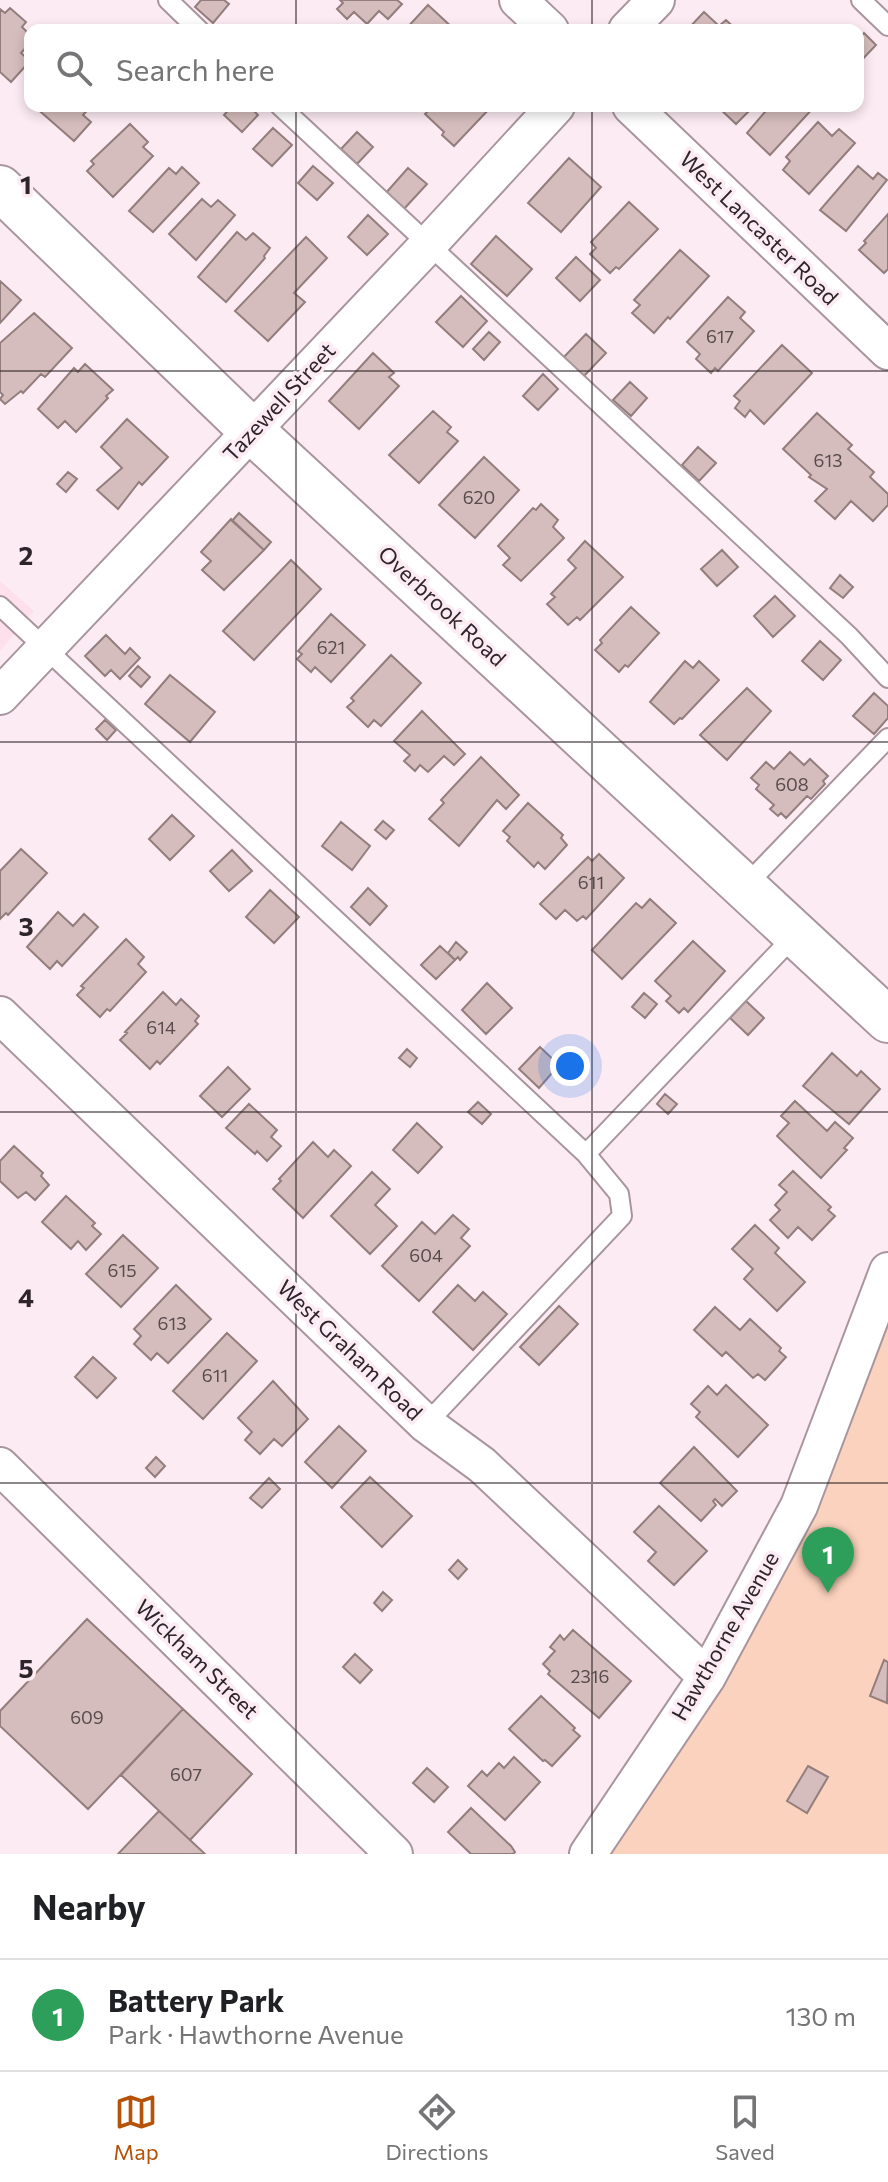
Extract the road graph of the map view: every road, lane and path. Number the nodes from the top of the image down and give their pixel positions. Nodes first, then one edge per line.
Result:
1 (168, 0) edge
2 (518, 0) edge
3 (656, 0) edge
4 (861, 0) edge
5 (193, 24) edge
6 (544, 24) edge
7 (633, 24) edge
8 (888, 26) edge
9 (286, 112) edge
10 (550, 112) edge
11 (637, 112) edge
12 (0, 188) edge
13 (427, 246) junction
14 (888, 351) edge
15 (252, 431) junction
16 (0, 606) edge
17 (45, 648) junction
18 (888, 678) edge
19 (0, 696) edge
20 (888, 738) edge
21 (746, 885) junction
22 (796, 934) junction
23 (0, 1015) edge
24 (888, 1020) edge
25 (586, 1154) junction
26 (888, 1271) edge
27 (426, 1424) junction
28 (0, 1466) edge
29 (707, 1677) junction
30 (394, 1854) edge
31 (588, 1854) edge

1 - 5 lane
2 - 6 street
3 - 7 street
4 - 8 lane
9 - 13 lane
10 - 13 street, Tazewell Street
11 - 14 street, West Lancaster Road
12 - 15 street, Overbrook Road
13 - 15 street, Tazewell Street
13 - 18 lane
15 - 17 street, Tazewell Street
15 - 21 street, Overbrook Road
16 - 17 lane
17 - 19 street, Tazewell Street
17 - 25 lane
20 - 21 lane
21 - 22 street, Overbrook Road
22 - 24 street, Overbrook Road
22 - 25 lane
23 - 27 street, West Graham Road
25 - 27 lane
26 - 29 street, Hawthorne Avenue
27 - 29 street, West Graham Road
28 - 30 street, Wickham Street
29 - 31 street, Hawthorne Avenue

